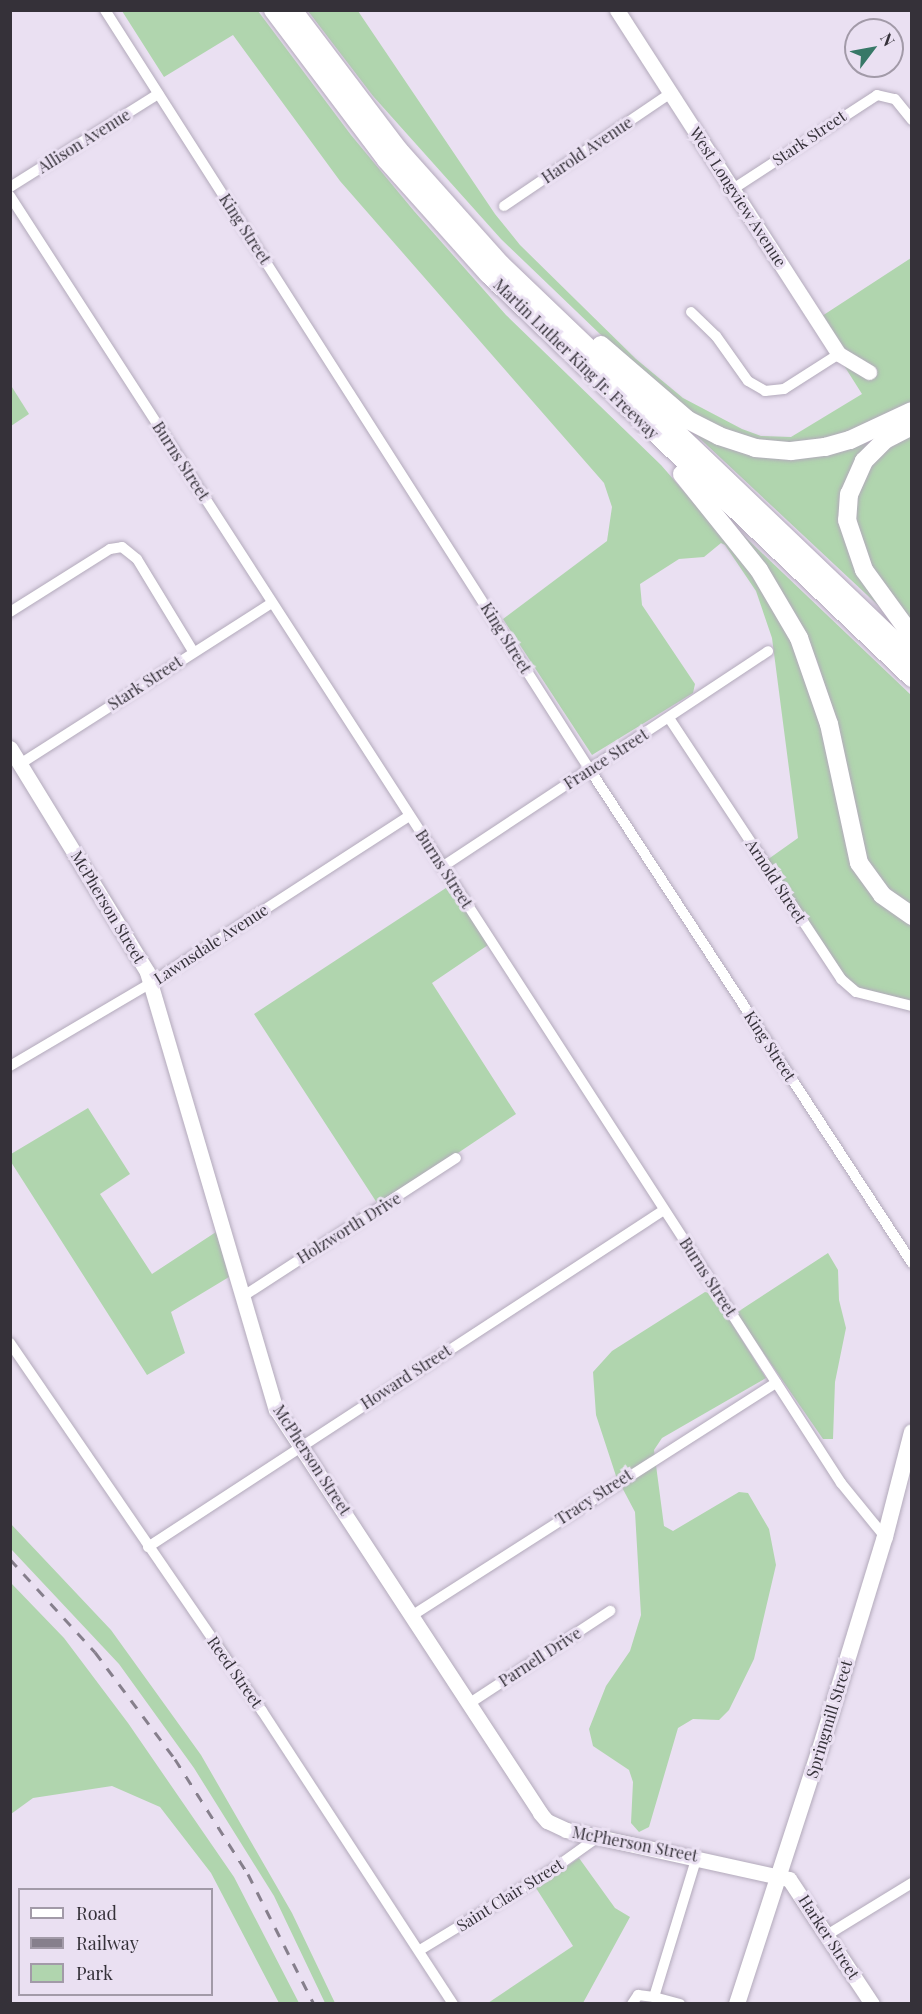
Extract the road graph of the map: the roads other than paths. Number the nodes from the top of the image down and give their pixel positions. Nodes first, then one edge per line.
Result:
1 (105, 10) edge
2 (273, 10) edge
3 (293, 10) edge
4 (617, 10) edge
5 (671, 93) junction
6 (158, 94) junction
7 (368, 113) junction
8 (912, 120) edge
9 (10, 187) edge
10 (733, 189) junction
11 (10, 196) edge
12 (504, 206) dead end
13 (488, 274) junction
14 (691, 312) dead end
15 (839, 354) junction
16 (869, 372) dead end
17 (912, 411) edge
18 (912, 426) edge
19 (272, 603) junction
20 (10, 612) edge
21 (912, 636) edge
22 (193, 651) junction
23 (768, 651) dead end
24 (912, 657) edge
25 (912, 678) edge
26 (669, 717) junction
27 (10, 748) edge
28 (20, 764) junction
29 (590, 770) junction
30 (409, 816) junction
31 (442, 867) junction
32 (912, 916) edge
33 (151, 983) junction
34 (912, 1006) edge
35 (10, 1066) edge
36 (456, 1158) dead end
37 (664, 1210) junction
38 (912, 1263) edge
39 (242, 1297) junction
40 (10, 1343) edge
41 (776, 1383) junction
42 (912, 1432) edge
43 (301, 1445) junction
44 (885, 1537) junction
45 (148, 1547) junction
46 (610, 1611) dead end
47 (413, 1615) junction
48 (470, 1703) junction
49 (598, 1837) junction
50 (697, 1856) junction
51 (782, 1875) junction
52 (912, 1883) edge
53 (827, 1935) junction
54 (420, 1950) junction
55 (654, 1997) junction
56 (453, 2004) edge
57 (632, 2004) edge
58 (680, 2004) edge
59 (737, 2004) edge
60 (872, 2004) edge

1 - 6 street, King Street
2 - 13 highway, Martin Luther King Jr. Freeway
3 - 7 highway, Martin Luther King Jr. Freeway
4 - 5 street, West Longview Avenue
5 - 10 street, West Longview Avenue
5 - 12 street, Harold Avenue
6 - 9 street, Allison Avenue
6 - 29 street, King Street
7 - 17 highway
7 - 24 highway, Martin Luther King Jr. Freeway
8 - 10 street, Stark Street
10 - 15 street, West Longview Avenue
11 - 19 street, Burns Street
13 - 25 highway, Martin Luther King Jr. Freeway
13 - 32 highway
14 - 15 street
15 - 16 street, West Longview Avenue
18 - 21 highway
19 - 22 street, Stark Street
19 - 30 street, Burns Street
20 - 22 street
22 - 28 street, Stark Street
23 - 26 street, France Street
26 - 29 street, France Street
26 - 34 street, Arnold Street
27 - 28 street, McPherson Street
28 - 33 street, McPherson Street
29 - 31 street, France Street
29 - 38 street, King Street
30 - 31 street, Burns Street
30 - 33 street, Lawnsdale Avenue
31 - 37 street, Burns Street
33 - 35 street, Lawnsdale Avenue
33 - 39 street, McPherson Street
36 - 39 street, Holzworth Drive
37 - 41 street, Burns Street
37 - 43 street, Howard Street
39 - 43 street, McPherson Street
40 - 45 street, Reed Street
41 - 44 street, Burns Street
41 - 47 street, Tracy Street
42 - 44 main road, Springmill Street
43 - 45 street, Howard Street
43 - 47 street, McPherson Street
44 - 51 main road, Springmill Street
45 - 54 street, Reed Street
46 - 48 street, Parnell Drive
47 - 48 street, McPherson Street
48 - 49 street, McPherson Street
49 - 50 street, McPherson Street
49 - 54 street, Saint Clair Street
50 - 51 street, McPherson Street
50 - 55 street
51 - 53 street, Harker Street
51 - 59 main road, Springmill Street
52 - 53 street
53 - 60 street, Harker Street
54 - 56 street, Reed Street
55 - 57 street
55 - 58 street

